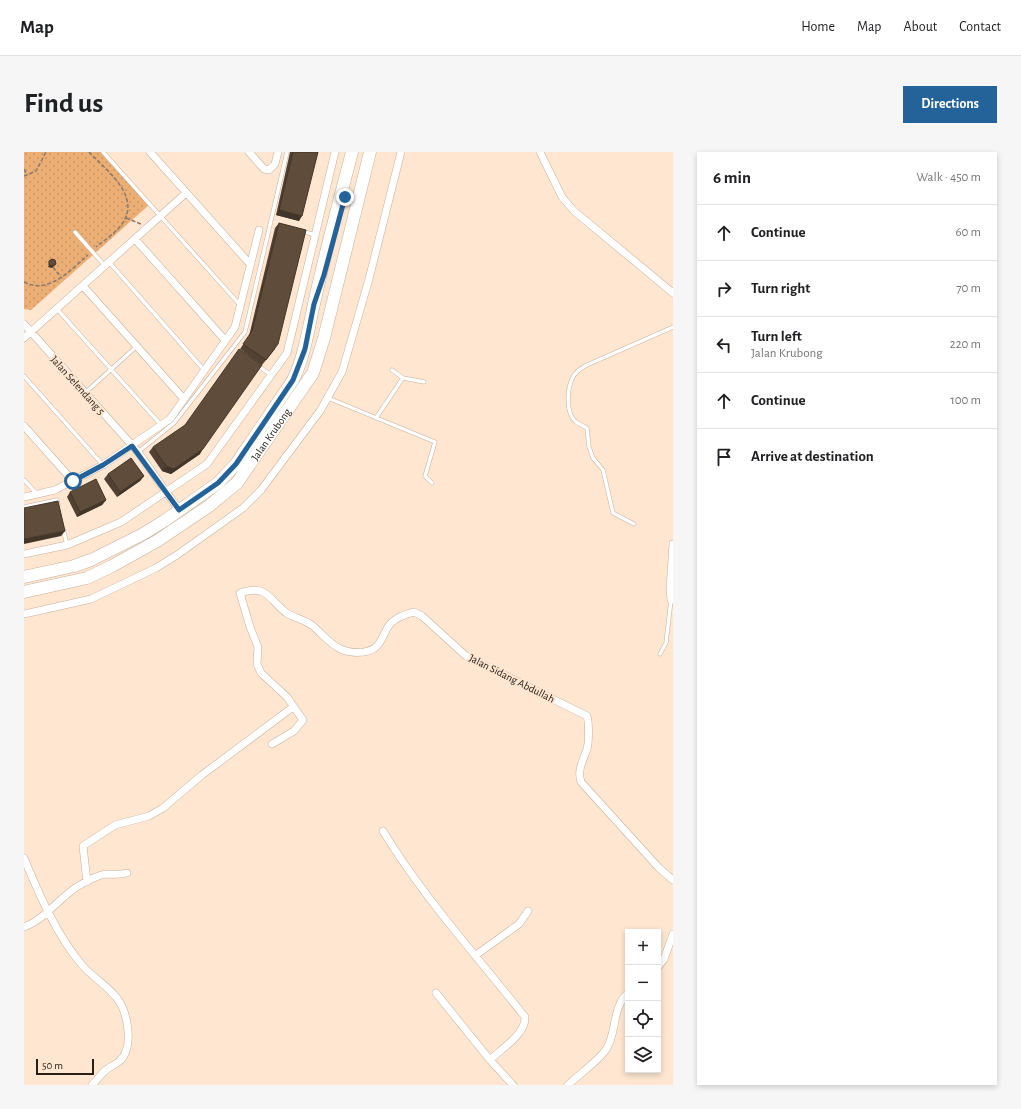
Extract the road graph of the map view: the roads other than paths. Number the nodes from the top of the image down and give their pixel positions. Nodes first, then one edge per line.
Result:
1 (103, 152) edge
2 (150, 152) edge
3 (249, 152) edge
4 (278, 152) edge
5 (287, 152) edge
6 (335, 152) edge
7 (352, 152) edge
8 (370, 152) edge
9 (401, 152) edge
10 (540, 152) edge
11 (186, 193) junction
12 (161, 216) junction
13 (270, 223) junction
14 (278, 225) edge
15 (259, 230) dead end
16 (300, 231) edge
17 (75, 232) dead end
18 (315, 235) junction
19 (135, 239) junction
20 (107, 264) junction
21 (250, 264) junction
22 (83, 286) junction
23 (673, 293) edge
24 (314, 304) junction
25 (240, 305) junction
26 (57, 309) junction
27 (330, 310) junction
28 (24, 324) edge
29 (673, 327) edge
30 (31, 332) junction
31 (24, 338) edge
32 (225, 340) junction
33 (137, 346) junction
34 (233, 348) junction
35 (240, 352) edge
36 (252, 362) edge
37 (111, 369) junction
38 (204, 370) junction
39 (392, 370) dead end
40 (270, 375) junction
41 (24, 376) edge
42 (403, 378) junction
43 (424, 382) dead end
44 (85, 393) junction
45 (183, 398) junction
46 (328, 398) junction
47 (376, 418) junction
48 (161, 425) junction
49 (24, 426) edge
50 (135, 449) junction
51 (103, 465) junction
52 (24, 480) edge
53 (73, 481) junction
54 (432, 483) dead end
55 (167, 492) junction
56 (37, 494) junction
57 (24, 497) edge
58 (24, 508) edge
59 (58, 508) edge
60 (179, 510) junction
61 (62, 523) edge
62 (634, 524) dead end
63 (673, 544) edge
64 (67, 545) junction
65 (24, 554) edge
66 (24, 577) edge
67 (24, 592) edge
68 (672, 600) edge
69 (24, 614) edge
70 (660, 654) dead end
71 (293, 707) junction
72 (272, 744) dead end
73 (383, 831) dead end
74 (24, 858) edge
75 (128, 873) dead end
76 (673, 880) edge
77 (87, 882) junction
78 (48, 910) junction
79 (528, 911) dead end
80 (24, 927) edge
81 (673, 934) edge
82 (476, 955) junction
83 (660, 965) edge
84 (436, 993) dead end
85 (625, 996) edge
86 (490, 1060) junction
87 (92, 1085) edge
88 (513, 1085) edge
89 (568, 1085) edge

1 - 12 lane
2 - 11 street
3 - 4 street
5 - 13 lane
6 - 18 street
7 - 24 main road, Jalan Krubong
8 - 27 main road, Jalan Krubong
9 - 46 street
10 - 23 street
11 - 12 street
11 - 21 street
12 - 19 street
12 - 25 lane
13 - 14 lane
13 - 34 lane
15 - 21 street
16 - 18 lane
17 - 20 lane
18 - 40 street
19 - 20 street
19 - 32 street
20 - 22 street
20 - 38 lane
21 - 25 street
22 - 26 street
22 - 33 street
24 - 27 main road
24 - 60 main road, Jalan Krubong
25 - 32 street
26 - 30 street
26 - 37 lane
27 - 67 main road, Jalan Krubong
28 - 30 street, Jalan Selendang 5
29 - 62 lane
30 - 31 street
30 - 44 street, Jalan Selendang 5
32 - 38 street
33 - 37 lane
33 - 45 street
34 - 35 lane
34 - 50 lane
36 - 40 lane
37 - 44 lane
37 - 48 lane
38 - 45 street
39 - 42 lane
40 - 55 street
41 - 51 lane
42 - 43 lane
42 - 47 lane
44 - 50 street, Jalan Selendang 5
45 - 48 street
46 - 47 lane
46 - 69 street
47 - 54 lane
48 - 50 street
49 - 53 street
50 - 51 street
50 - 55 street, Jalan Selendang 5
51 - 53 street
52 - 56 lane
53 - 56 street
55 - 60 street, Jalan Selendang 5
55 - 64 street
56 - 57 street
58 - 59 lane
60 - 66 main road, Jalan Krubong
61 - 64 lane
63 - 68 street
64 - 65 street
68 - 70 lane
71 - 72 street, Jalan Sidang Abdullah
71 - 76 street, Jalan Sidang Abdullah
71 - 77 street
73 - 82 street
74 - 78 street
75 - 77 street
77 - 78 street
78 - 80 street
78 - 87 street
79 - 82 street
81 - 83 street
82 - 86 street
84 - 86 street
85 - 89 street
86 - 88 street

